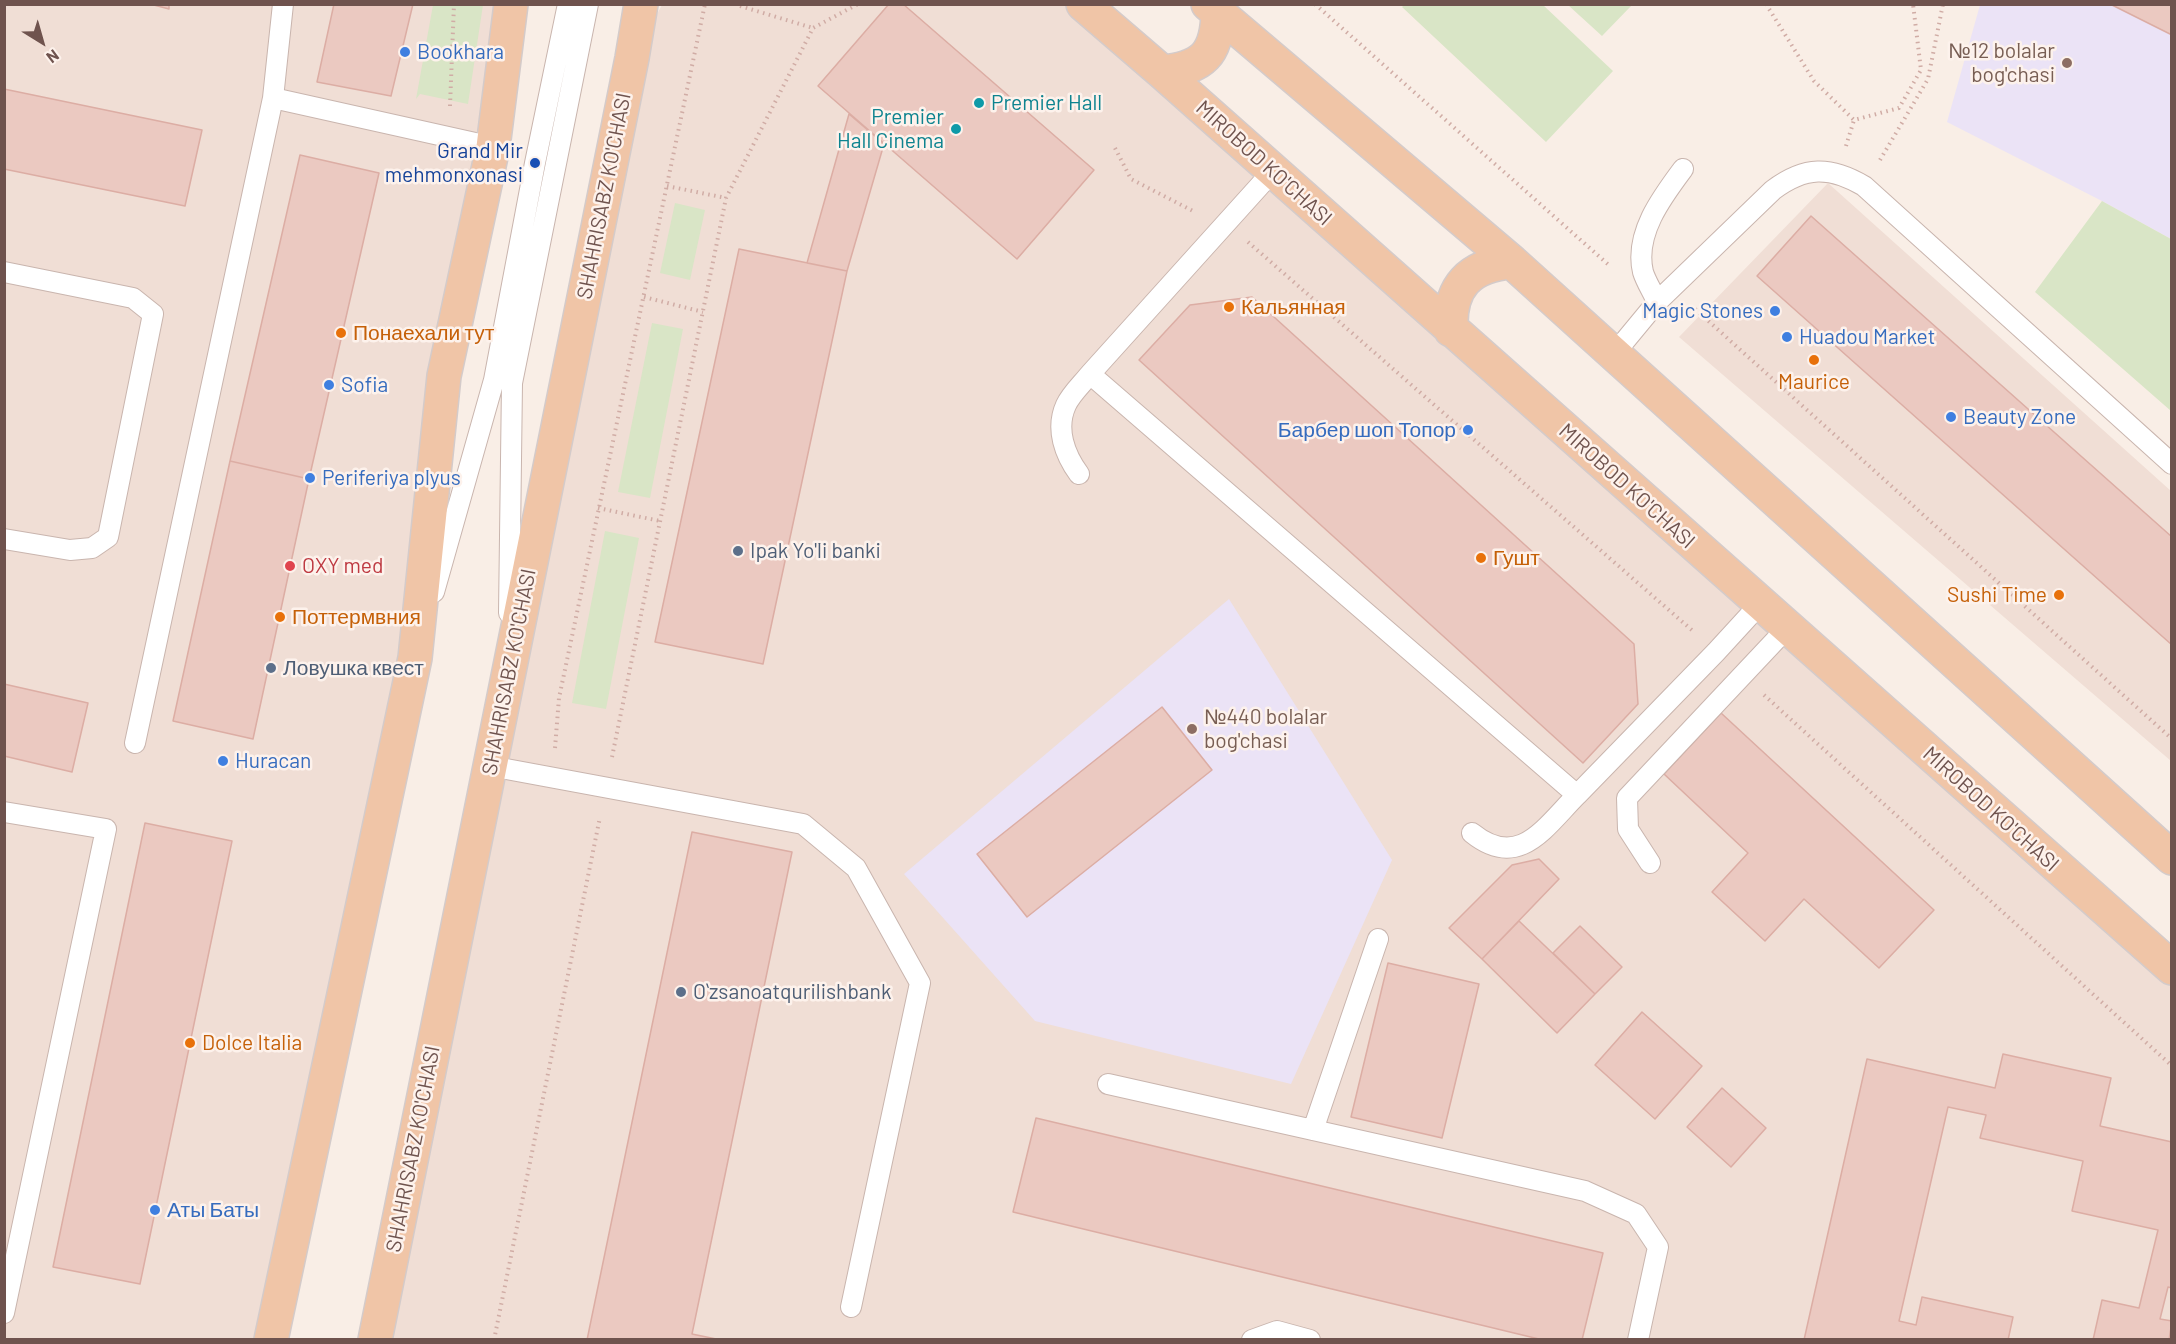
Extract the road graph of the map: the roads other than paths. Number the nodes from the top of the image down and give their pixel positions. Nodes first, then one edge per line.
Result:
1 (283, 4) edge
2 (511, 4) edge
3 (568, 4) edge
4 (588, 4) edge
5 (641, 4) edge
6 (662, 4) edge
7 (1083, 4) edge
8 (1213, 9) edge
9 (632, 58) junction
10 (1161, 72) junction
11 (273, 98) junction
12 (493, 147) junction
13 (1683, 169) dead end
14 (1273, 171) junction
15 (1512, 262) junction
16 (4, 272) edge
17 (1657, 302) junction
18 (1451, 330) junction
19 (1614, 354) junction
20 (1090, 375) junction
21 (2172, 464) edge
22 (1079, 474) dead end
23 (4, 539) edge
24 (1760, 604) junction
25 (1787, 628) junction
26 (415, 658) junction
27 (508, 678) junction
28 (135, 743) dead end
29 (490, 766) junction
30 (1577, 795) junction
31 (4, 812) edge
32 (1472, 833) dead end
33 (2172, 858) edge
34 (1650, 863) dead end
35 (1378, 939) dead end
36 (2172, 968) edge
37 (1108, 1084) dead end
38 (1313, 1130) junction
39 (851, 1307) dead end
40 (4, 1313) edge
41 (271, 1340) edge
42 (375, 1340) edge
43 (1252, 1340) edge
44 (1310, 1340) edge
45 (1638, 1340) edge

1 - 11 lane
2 - 12 main road
3 - 26 lane
4 - 27 lane
5 - 9 main road, SHAHRISABZ KO'CHASI
6 - 9 main road
7 - 10 main road, MIROBOD KO'CHASI
8 - 10 main road
8 - 15 main road
9 - 27 main road, SHAHRISABZ KO'CHASI
10 - 14 main road, MIROBOD KO'CHASI
11 - 12 lane
11 - 28 lane
12 - 26 main road
13 - 17 lane
14 - 18 main road, MIROBOD KO'CHASI
14 - 20 lane
15 - 18 main road
15 - 19 main road
16 - 23 lane
17 - 19 lane
17 - 21 lane
18 - 24 main road, MIROBOD KO'CHASI
19 - 33 main road
20 - 22 lane
20 - 30 lane
24 - 25 main road, MIROBOD KO'CHASI
24 - 30 lane
25 - 34 lane
25 - 36 main road, MIROBOD KO'CHASI
26 - 41 main road
27 - 29 main road, SHAHRISABZ KO'CHASI
29 - 39 lane
29 - 42 main road, SHAHRISABZ KO'CHASI
30 - 32 lane
31 - 40 lane
35 - 38 lane
37 - 38 lane
38 - 45 lane
43 - 44 lane

